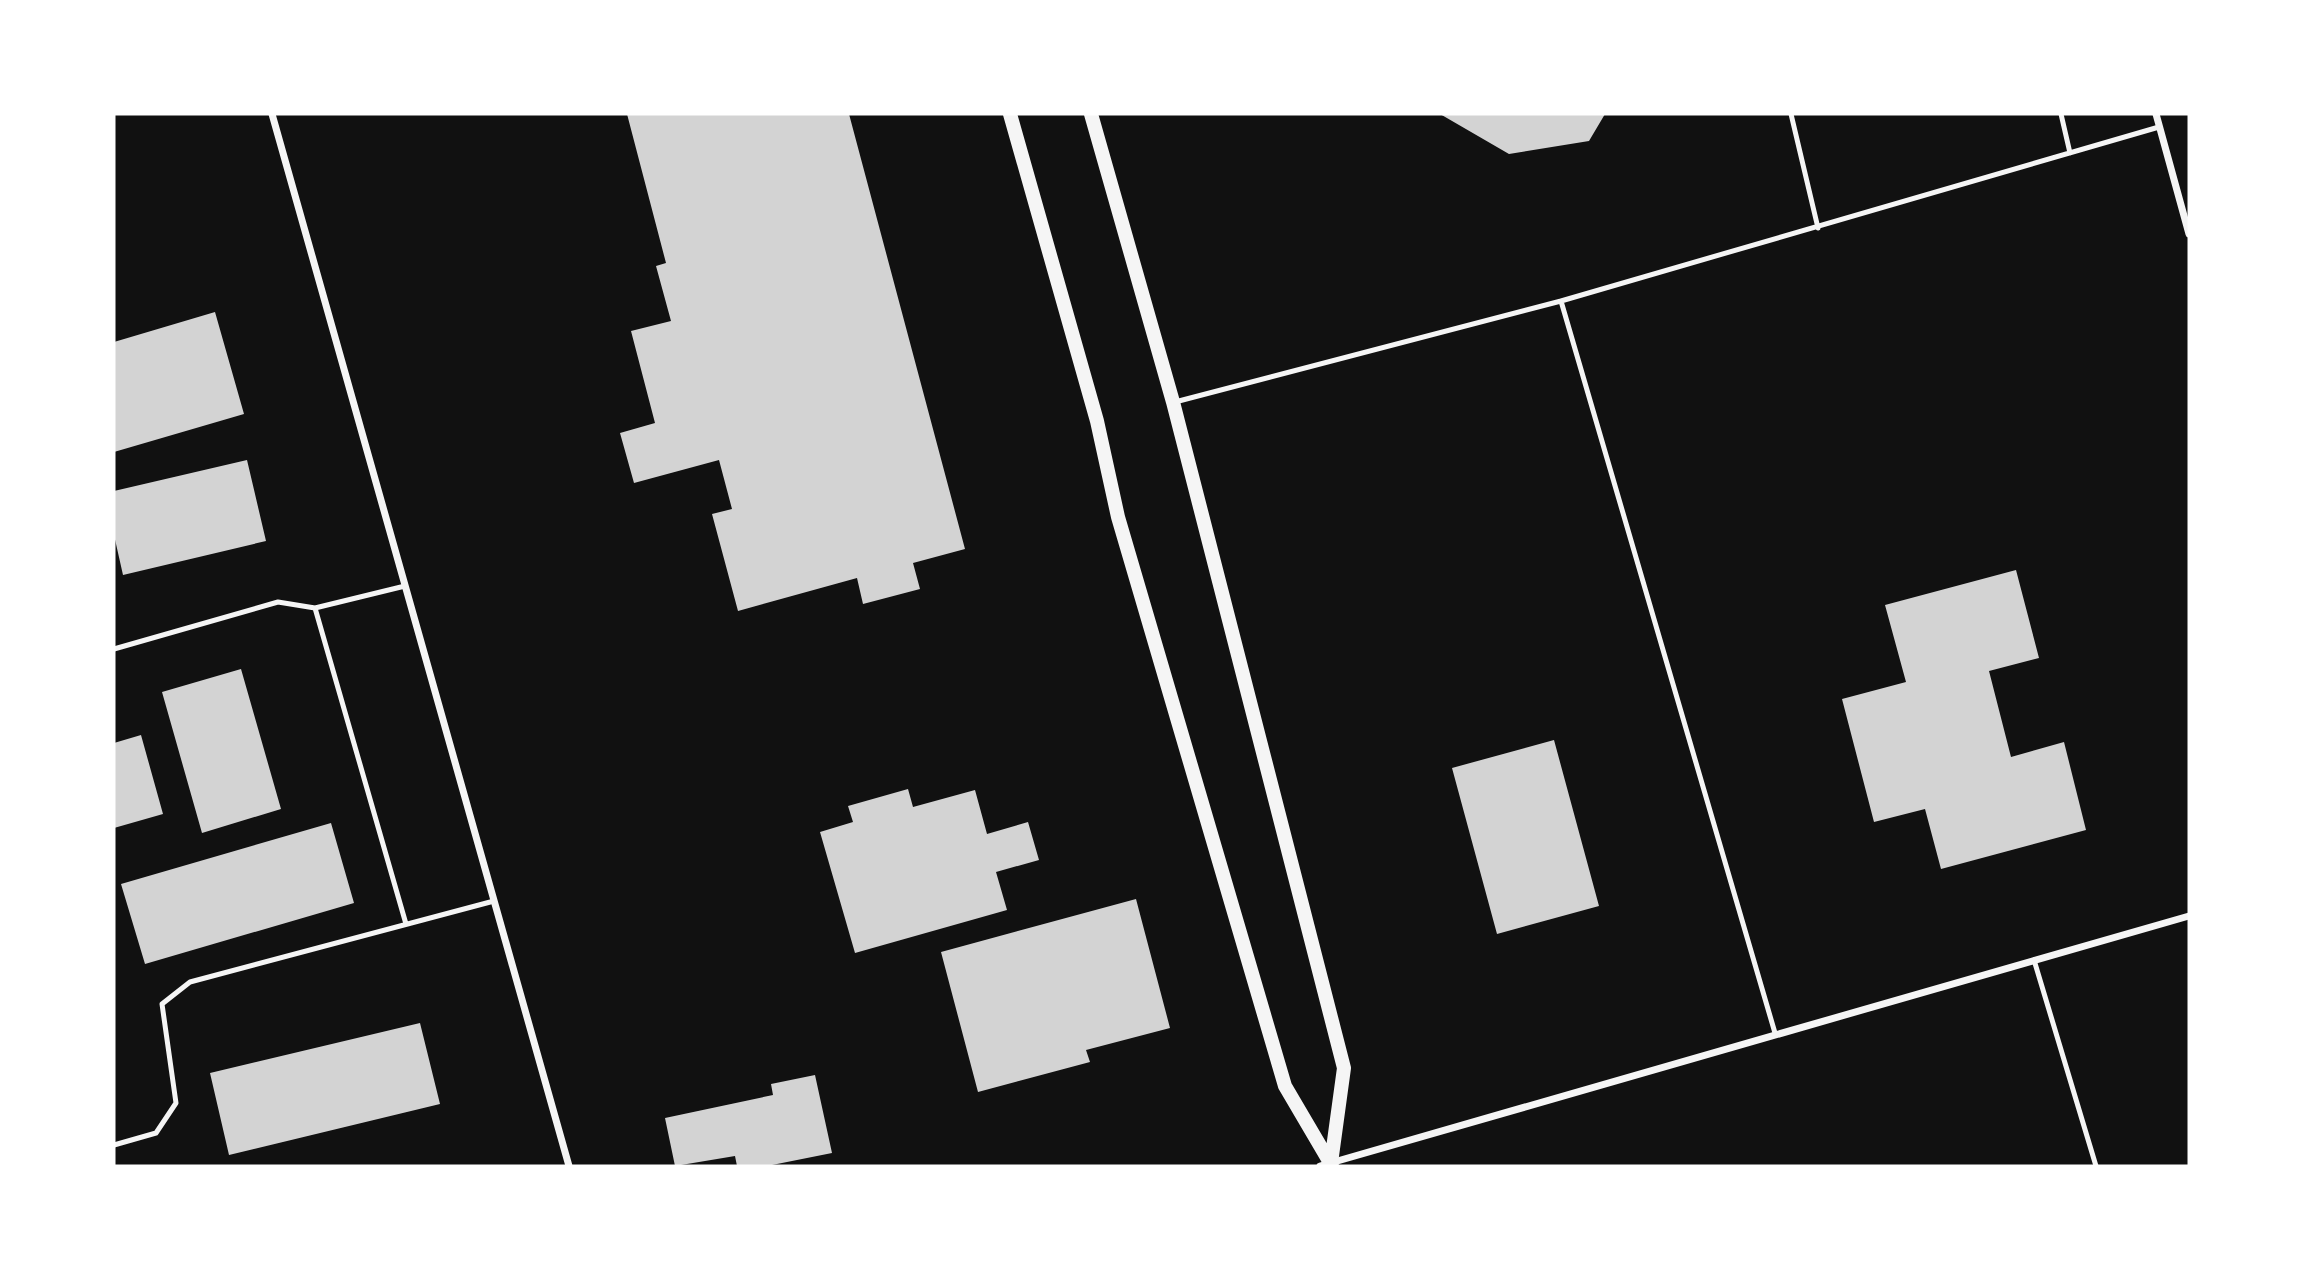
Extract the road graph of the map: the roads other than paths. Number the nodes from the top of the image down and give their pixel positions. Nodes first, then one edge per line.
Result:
1 (272, 114) edge
2 (1010, 114) edge
3 (1091, 114) edge
4 (1791, 114) edge
5 (2061, 114) edge
6 (2156, 114) edge
7 (2160, 127) junction
8 (2070, 153) junction
9 (1818, 228) junction
10 (2189, 234) edge
11 (1561, 301) junction
12 (1173, 402) junction
13 (405, 586) junction
14 (315, 608) junction
15 (114, 649) edge
16 (494, 901) junction
17 (2189, 916) edge
18 (407, 924) junction
19 (2034, 960) junction
20 (1775, 1033) junction
21 (114, 1145) edge
22 (1328, 1165) edge
23 (569, 1166) edge
24 (2096, 1166) edge

1 - 13 street
2 - 22 main road
3 - 12 main road
4 - 9 lane
5 - 8 lane
6 - 7 street
7 - 8 lane
7 - 10 street
8 - 9 lane
9 - 11 lane
11 - 12 lane
11 - 20 lane
12 - 22 main road
13 - 14 lane
13 - 16 street
14 - 15 lane
14 - 18 lane
16 - 18 lane
16 - 23 street
17 - 19 street
18 - 21 lane
19 - 20 street
19 - 24 lane
20 - 22 street

